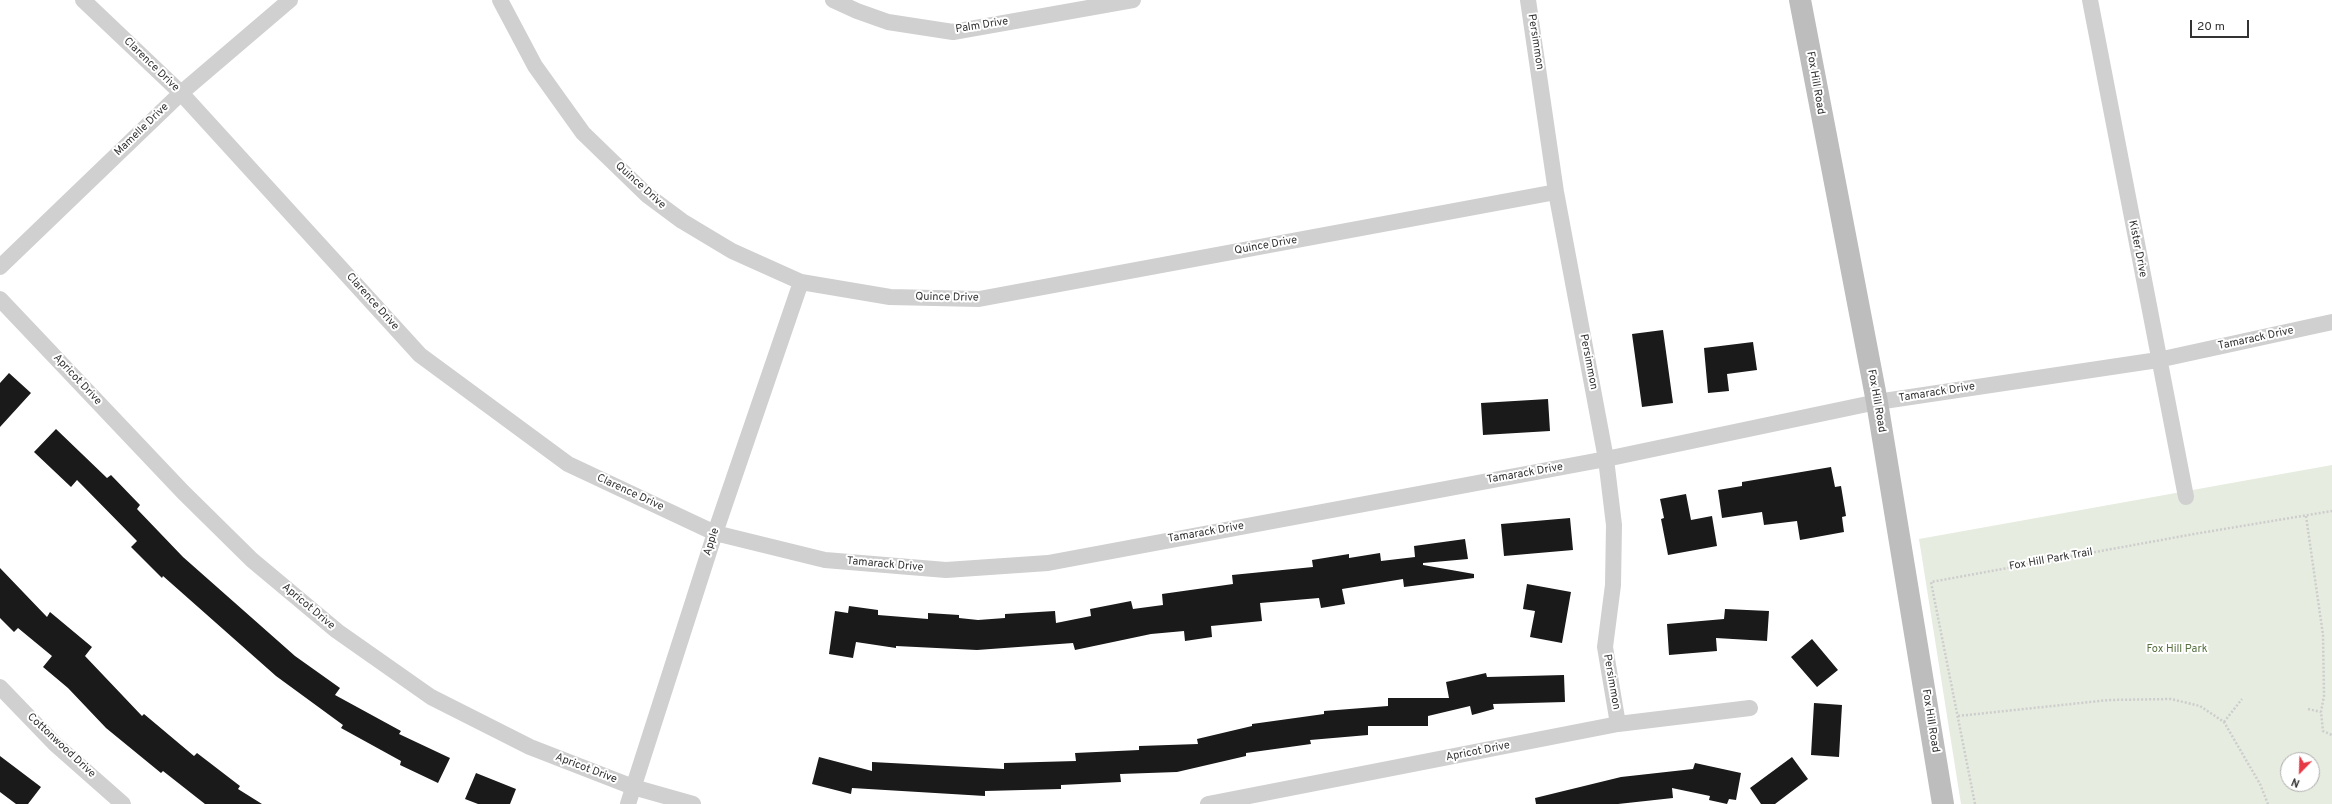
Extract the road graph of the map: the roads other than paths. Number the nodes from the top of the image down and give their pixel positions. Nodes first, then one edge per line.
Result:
1 (83, 0) edge
2 (290, 0) edge
3 (500, 0) edge
4 (833, 0) edge
5 (1133, 0) edge
6 (1528, 0) edge
7 (1800, 0) edge
8 (2090, 0) edge
9 (181, 93) junction
10 (1556, 192) junction
11 (0, 267) edge
12 (801, 282) junction
13 (0, 299) edge
14 (2332, 322) edge
15 (2158, 360) junction
16 (1877, 402) junction
17 (1606, 460) junction
18 (2186, 497) dead end
19 (715, 533) junction
20 (0, 687) edge
21 (1750, 708) dead end
22 (1618, 724) junction
23 (633, 787) junction
24 (123, 804) edge
25 (628, 804) edge
26 (693, 804) edge
27 (1208, 804) edge
28 (1943, 804) edge

1 - 9 street, Clarence Drive
2 - 9 street, Mamelle Drive
3 - 12 street, Quince Drive
4 - 5 street, Palm Drive
6 - 10 street, Persimmon
7 - 16 street, Fox Hill Road
8 - 15 street, Kister Drive
9 - 11 street, Mamelle Drive
9 - 19 street, Clarence Drive
10 - 12 street, Quince Drive
10 - 17 street, Persimmon
12 - 19 street, Apple
13 - 23 street, Apricot Drive
14 - 15 street, Tamarack Drive
15 - 16 street, Tamarack Drive
15 - 18 street, Kister Drive
16 - 17 street, Tamarack Drive
16 - 28 street, Fox Hill Road
17 - 19 street, Tamarack Drive
17 - 22 street, Persimmon
19 - 23 street, Apple
20 - 24 street, Cottonwood Drive
21 - 22 street, Apricot Drive
22 - 27 street, Apricot Drive
23 - 25 street, Apple
23 - 26 street, Apricot Drive

